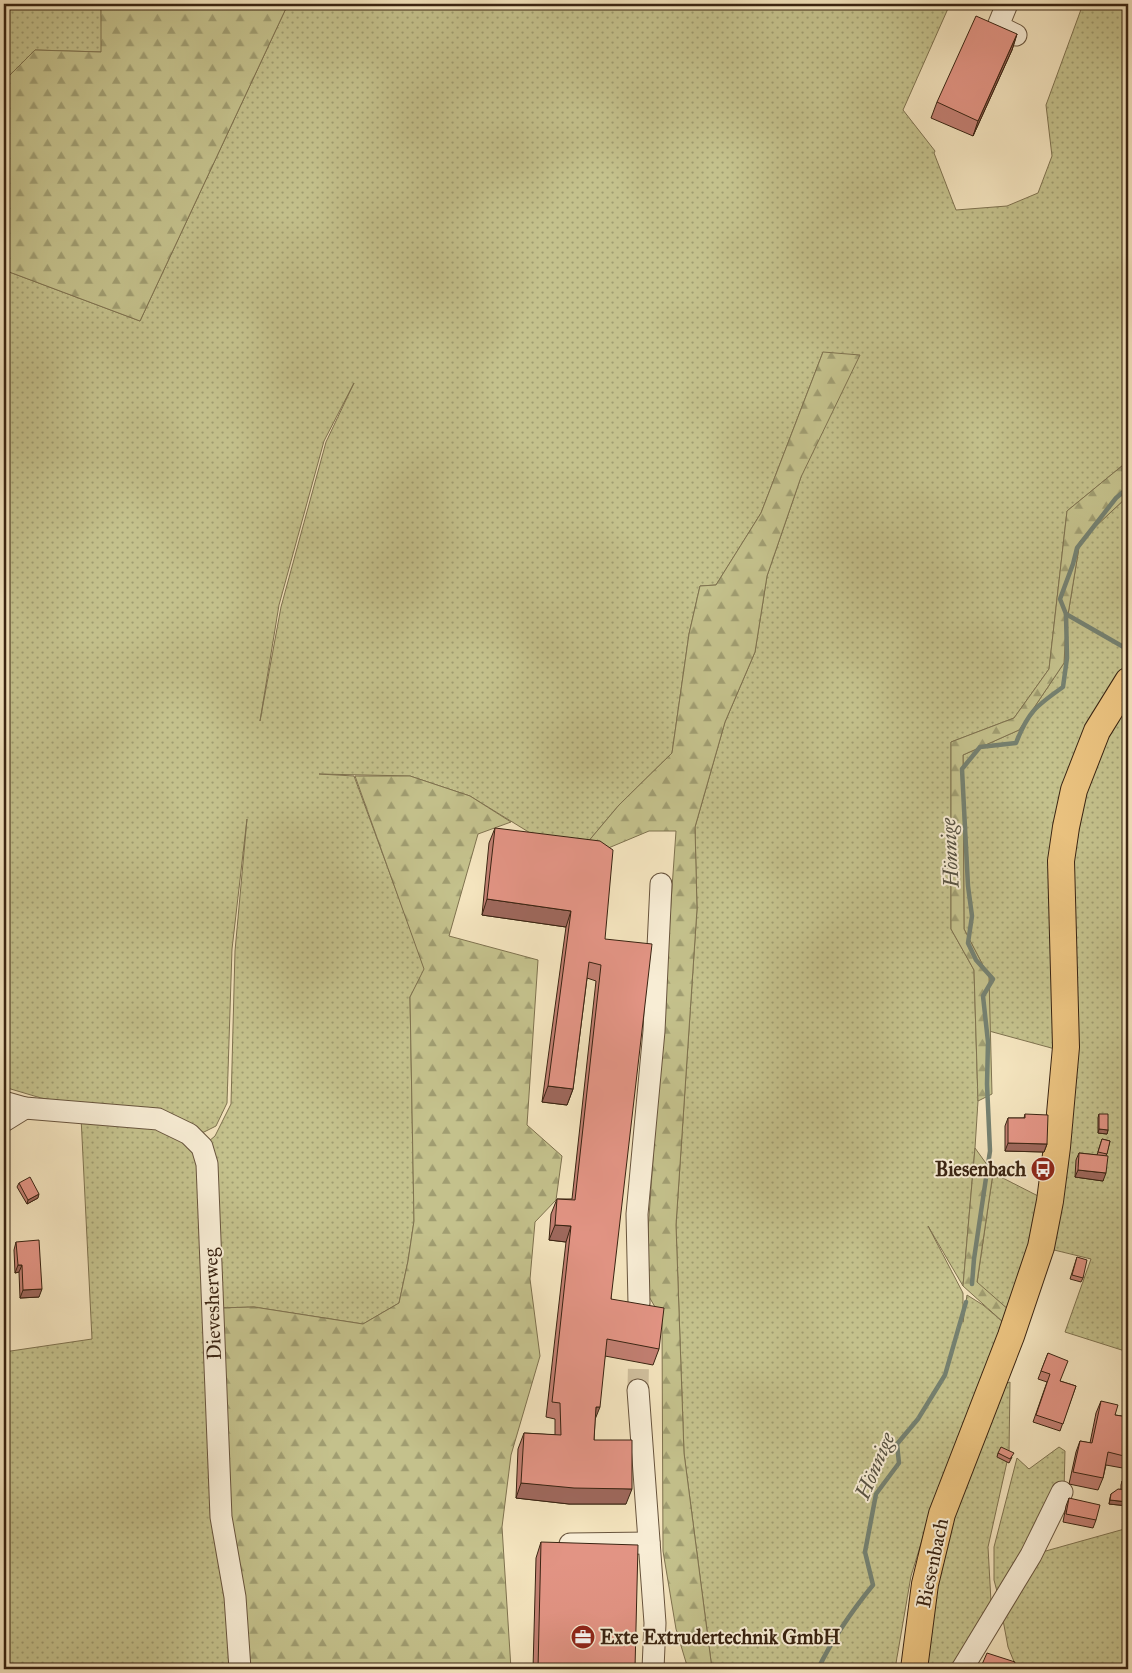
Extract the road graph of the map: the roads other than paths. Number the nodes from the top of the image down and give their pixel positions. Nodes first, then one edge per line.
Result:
1 (1007, 4) edge
2 (1016, 35) edge
3 (1128, 680) edge
4 (661, 884) dead end
5 (4, 1102) edge
6 (25, 1108) junction
7 (4, 1121) edge
8 (639, 1303) edge
9 (638, 1390) tunnel mouth
10 (1062, 1492) dead end
11 (649, 1543) junction
12 (554, 1544) edge
13 (974, 1660) edge
14 (240, 1669) edge
15 (653, 1669) edge
16 (914, 1669) edge

1 - 2 street
3 - 16 main road, Biesenbach
4 - 8 street
5 - 6 street, Dievesherweg
6 - 7 street
6 - 14 street, Dievesherweg
9 - 11 street
10 - 13 street
11 - 12 street
11 - 15 street

